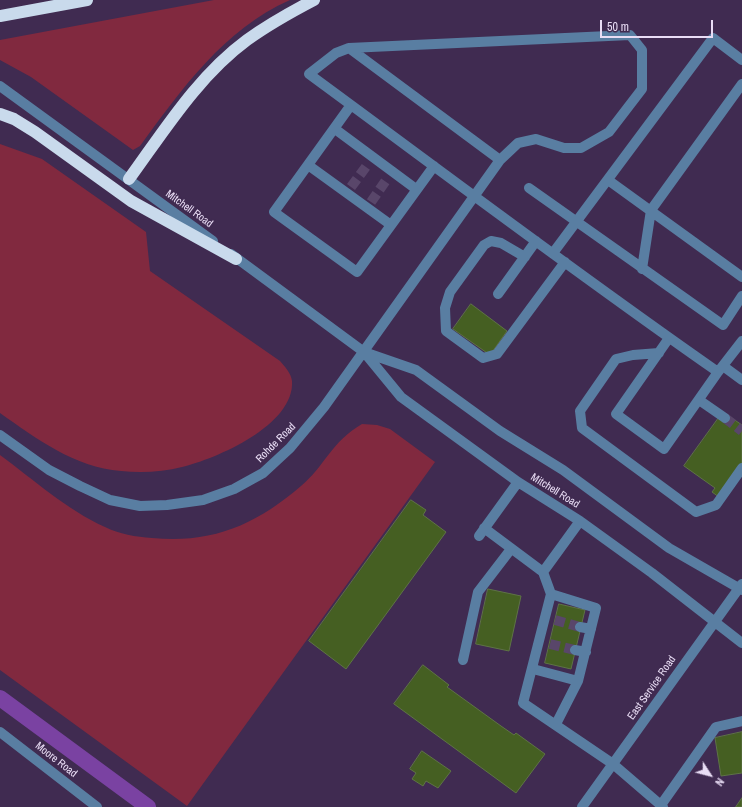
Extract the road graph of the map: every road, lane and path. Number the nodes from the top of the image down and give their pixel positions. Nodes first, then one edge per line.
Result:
1 (87, 0) edge
2 (314, 0) edge
3 (0, 16) edge
4 (349, 48) junction
5 (742, 60) edge
6 (742, 84) edge
7 (0, 86) edge
8 (351, 105) junction
9 (0, 114) edge
10 (334, 129) junction
11 (500, 160) junction
12 (308, 165) junction
13 (434, 166) junction
14 (129, 179) junction
15 (608, 180) junction
16 (529, 188) dead end
17 (416, 189) junction
18 (474, 196) junction
19 (651, 210) junction
20 (576, 222) junction
21 (391, 225) junction
22 (536, 241) junction
23 (553, 253) junction
24 (525, 257) junction
25 (236, 259) junction
26 (565, 262) junction
27 (642, 269) junction
28 (742, 277) edge
29 (498, 294) dead end
30 (742, 296) edge
31 (669, 338) junction
32 (742, 340) edge
33 (364, 352) junction
34 (659, 353) junction
35 (721, 369) junction
36 (742, 380) edge
37 (699, 400) junction
38 (725, 418) tunnel mouth
39 (0, 435) edge
40 (742, 468) edge
41 (518, 482) junction
42 (580, 521) junction
43 (511, 549) junction
44 (542, 572) junction
45 (741, 587) edge
46 (551, 594) junction
47 (714, 621) junction
48 (580, 627) tunnel mouth
49 (591, 629) junction
50 (742, 643) edge
51 (575, 650) tunnel mouth
52 (586, 652) junction
53 (463, 660) dead end
54 (533, 669) junction
55 (578, 681) junction
56 (742, 721) edge
57 (556, 724) junction
58 (0, 732) edge
59 (613, 764) junction
60 (662, 806) edge
61 (97, 807) edge
62 (582, 807) edge

1 - 3 highway
2 - 14 highway
4 - 8 street
4 - 11 street
4 - 11 street, Rohde Road
5 - 15 street
6 - 19 street
7 - 14 street, Mitchell Road
8 - 10 street
8 - 13 street
9 - 25 highway
10 - 12 street
10 - 17 street
11 - 18 street, Rohde Road
12 - 21 street
12 - 21 street
13 - 17 street
13 - 18 street
14 - 25 street, Mitchell Road
15 - 19 street
15 - 20 street
16 - 20 street
17 - 21 street
18 - 22 street
18 - 33 street, Rohde Road
19 - 27 street
19 - 28 street
20 - 23 street
20 - 27 street
22 - 23 street
22 - 24 street
23 - 26 street
24 - 26 street
24 - 29 street
25 - 33 street, Mitchell Road
26 - 31 street
27 - 30 street
31 - 34 street
31 - 35 street
32 - 35 street
33 - 39 street, Rohde Road
33 - 41 street, Mitchell Road
33 - 45 street, Mitchell Road
34 - 37 street
34 - 40 street
35 - 36 street
35 - 37 street
37 - 38 street
41 - 42 street, Mitchell Road
41 - 43 street
42 - 44 street
42 - 47 street, Mitchell Road
43 - 44 street
43 - 53 street
44 - 46 street
45 - 47 street, East Service Road
46 - 49 street
46 - 54 street
47 - 50 street, Mitchell Road
47 - 59 street, East Service Road
48 - 49 street
49 - 52 street
51 - 52 street
52 - 55 street
54 - 55 street
54 - 57 street
55 - 57 street
56 - 60 street
57 - 59 street
58 - 61 street, Moore Road
59 - 60 street
59 - 62 street, East Service Road

